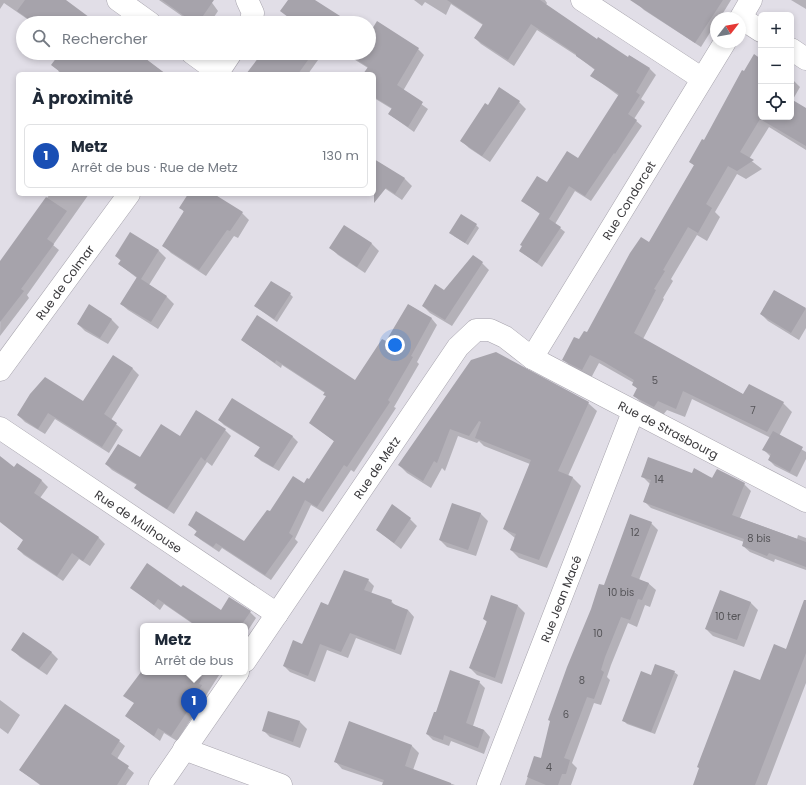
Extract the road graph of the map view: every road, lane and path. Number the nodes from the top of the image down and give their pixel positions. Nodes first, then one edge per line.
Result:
1 (118, 0) edge
2 (247, 0) edge
3 (582, 0) edge
4 (746, 14) edge
5 (140, 16) edge
6 (252, 16) edge
7 (758, 28) edge
8 (721, 48) edge
9 (794, 51) edge
10 (806, 59) edge
11 (201, 60) edge
12 (226, 60) edge
13 (217, 72) edge
14 (219, 72) edge
15 (701, 78) junction
16 (128, 196) edge
17 (532, 358) junction
18 (0, 370) edge
19 (633, 412) junction
20 (0, 428) edge
21 (806, 501) edge
22 (277, 614) junction
23 (248, 657) edge
24 (236, 675) edge
25 (184, 749) junction
26 (160, 785) edge
27 (281, 785) edge
28 (488, 785) edge

1 - 5 street
2 - 6 street
3 - 15 street
4 - 7 street
8 - 15 street, Rue Condorcet
9 - 10 street
11 - 13 street
12 - 14 street
15 - 17 street, Rue Condorcet
16 - 18 street, Rue de Colmar
17 - 19 street, Rue de Strasbourg
17 - 22 street, Rue de Metz
19 - 21 street, Rue de Strasbourg
19 - 28 street, Rue Jean Macé
20 - 22 street, Rue de Mulhouse
22 - 23 street, Rue de Metz
24 - 25 street
25 - 26 street
25 - 27 street

